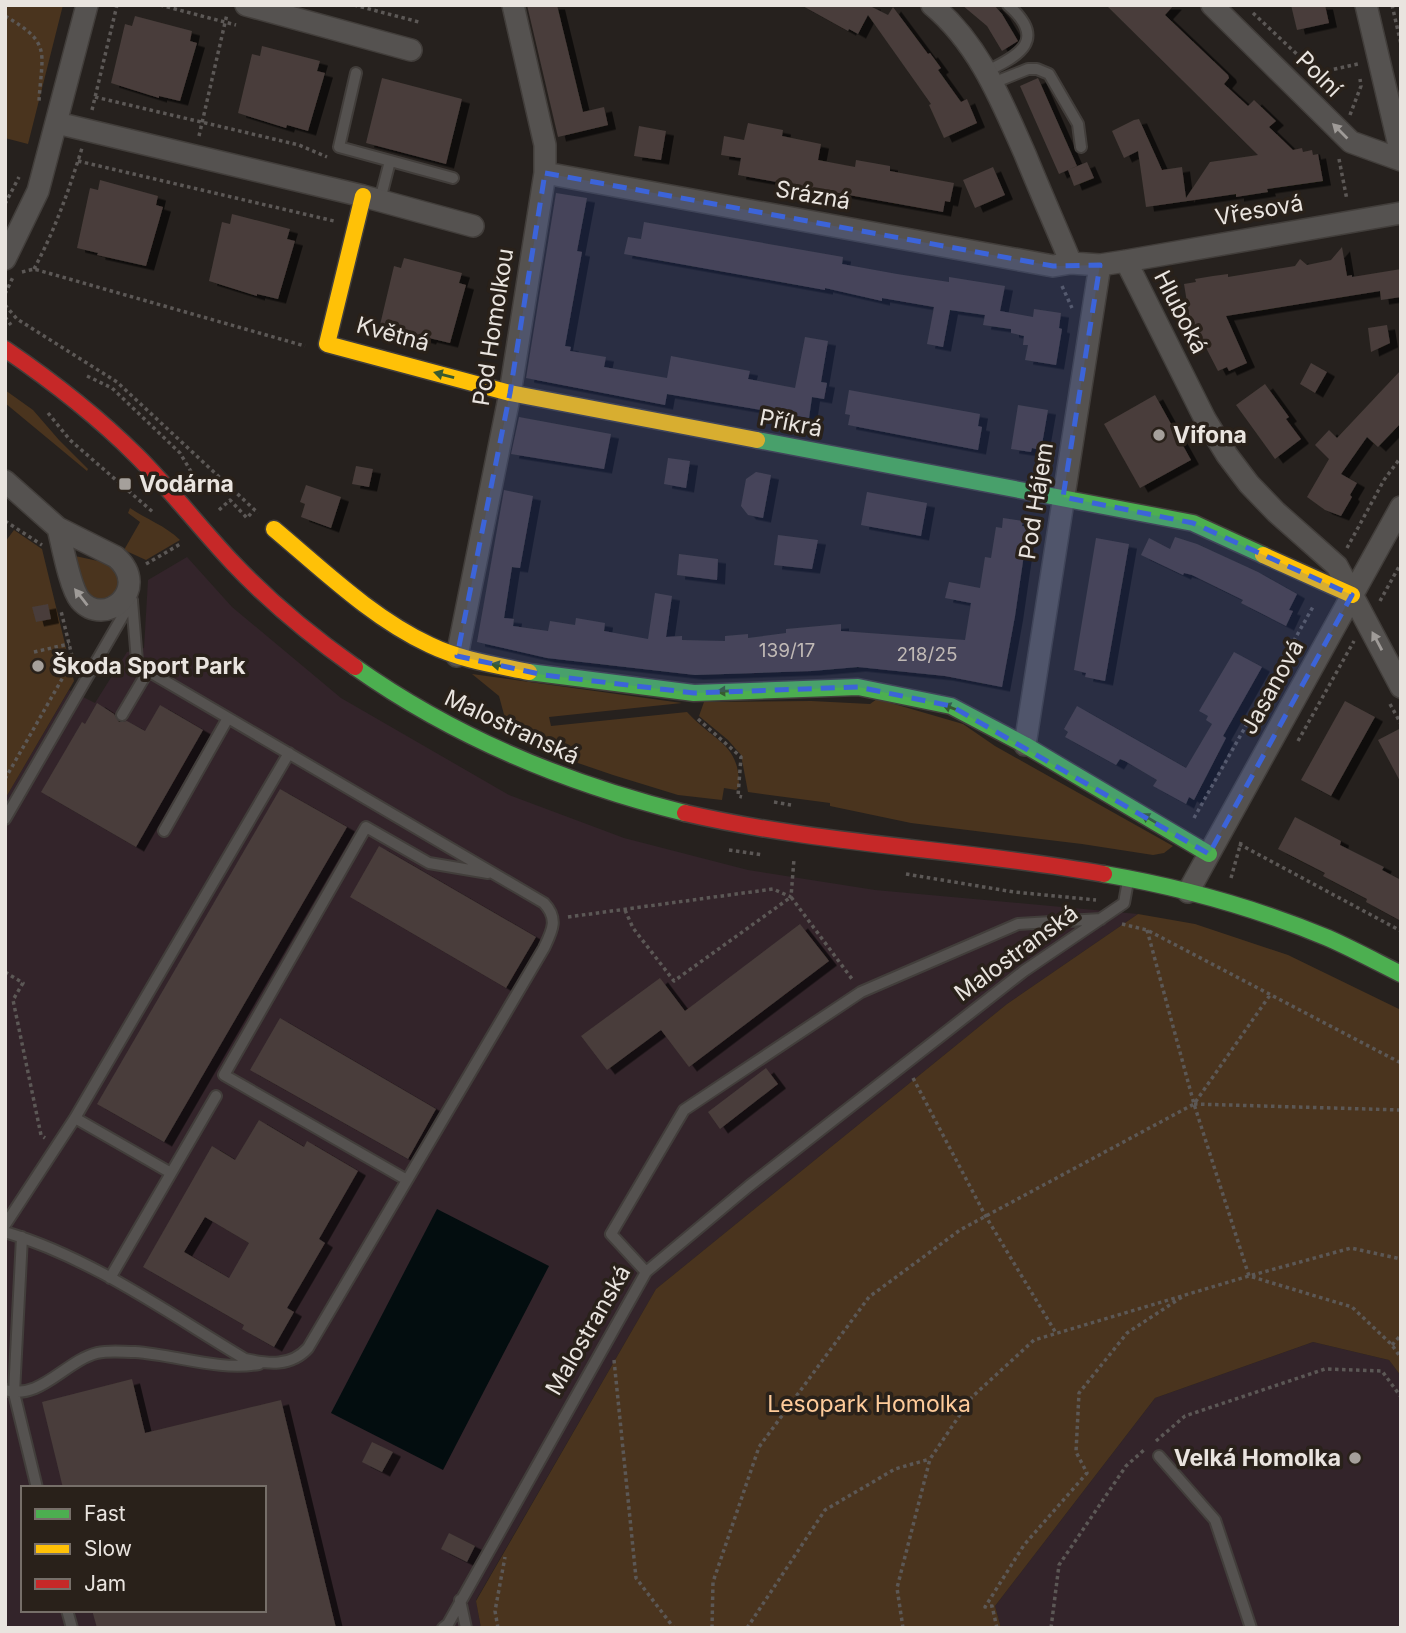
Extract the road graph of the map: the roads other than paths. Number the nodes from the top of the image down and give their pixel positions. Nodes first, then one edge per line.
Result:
1 (87, 5) edge
2 (246, 5) edge
3 (513, 5) edge
4 (932, 5) edge
5 (1008, 5) edge
6 (1212, 5) edge
7 (1366, 5) edge
8 (411, 50) dead end
9 (356, 73) dead end
10 (990, 77) junction
11 (57, 123) junction
12 (1082, 147) dead end
13 (1401, 154) edge
14 (1401, 160) edge
15 (390, 161) junction
16 (545, 173) junction
17 (453, 178) dead end
18 (371, 198) junction
19 (1401, 212) edge
20 (473, 226) dead end
21 (5, 259) edge
22 (1126, 261) junction
23 (1071, 264) junction
24 (1100, 264) junction
25 (5, 349) edge
26 (510, 393) junction
27 (5, 481) edge
28 (1063, 497) junction
29 (1401, 507) edge
30 (58, 528) junction
31 (274, 529) road end
32 (1332, 575) junction
33 (130, 586) junction
34 (1352, 595) junction
35 (457, 656) junction
36 (148, 671) junction
37 (1401, 687) edge
38 (122, 715) dead end
39 (228, 718) junction
40 (1025, 745) junction
41 (289, 753) junction
42 (5, 819) edge
43 (164, 831) dead end
44 (1209, 854) junction
45 (497, 875) junction
46 (1129, 878) junction
47 (1188, 891) junction
48 (1103, 919) junction
49 (1401, 974) edge
50 (216, 1096) dead end
51 (75, 1118) junction
52 (171, 1173) junction
53 (407, 1180) junction
54 (5, 1225) edge
55 (5, 1232) edge
56 (22, 1237) junction
57 (646, 1272) junction
58 (110, 1278) junction
59 (265, 1363) junction
60 (10, 1392) edge
61 (1159, 1456) dead end
62 (36, 1486) edge
63 (460, 1600) junction
64 (443, 1628) edge
65 (466, 1628) edge
66 (1251, 1628) edge

1 - 11 street
2 - 8 street
3 - 16 street, Pod Homolkou
4 - 10 street
5 - 10 lane
14 -> 6 street, Polní
7 - 13 street
9 - 15 lane
10 - 12 lane
10 - 23 street
11 - 18 street
11 - 21 street
15 - 17 lane
15 - 18 lane
16 - 23 street, Srázná
16 - 26 street, Pod Homolkou
18 - 20 street
26 -> 18 street, Květná
19 - 22 street, Vřesová
22 - 24 street, Hluboká
22 - 32 street, Hluboká
23 - 24 street, Hluboká
24 - 28 street, Pod Hájem
25 - 46 street, Malostranská
26 - 28 street, Příkrá
26 - 35 street, Pod Homolkou
27 - 30 street
28 - 32 street
28 - 40 street, Pod Hájem
29 - 34 street, Jasanová
30 - 33 street
33 -> 30 street
31 - 35 street, Malostranská
32 - 34 street, Hluboká
33 - 36 lane
33 - 42 lane
37 -> 34 street, Hluboká
34 - 44 street, Jasanová
40 -> 35 street, Malostranská
36 - 38 lane
36 - 39 lane
39 - 41 lane
39 - 43 lane
44 -> 40 street, Malostranská
41 - 45 lane
41 - 51 lane
44 - 47 street, Jasanová
45 - 53 lane
45 - 53 lane
46 - 47 street, Malostranská
46 - 48 lane, Malostranská
47 - 49 street, Malostranská
48 - 57 lane, Malostranská
48 - 57 lane
50 - 52 lane
51 - 52 lane
51 - 54 lane
52 - 58 lane
53 - 59 lane
55 - 56 lane
56 - 58 lane
56 - 60 lane
57 - 63 lane, Malostranská
58 - 59 lane
59 - 60 lane
60 - 62 lane
61 - 66 lane
63 - 64 lane, Malostranská
63 - 65 lane

